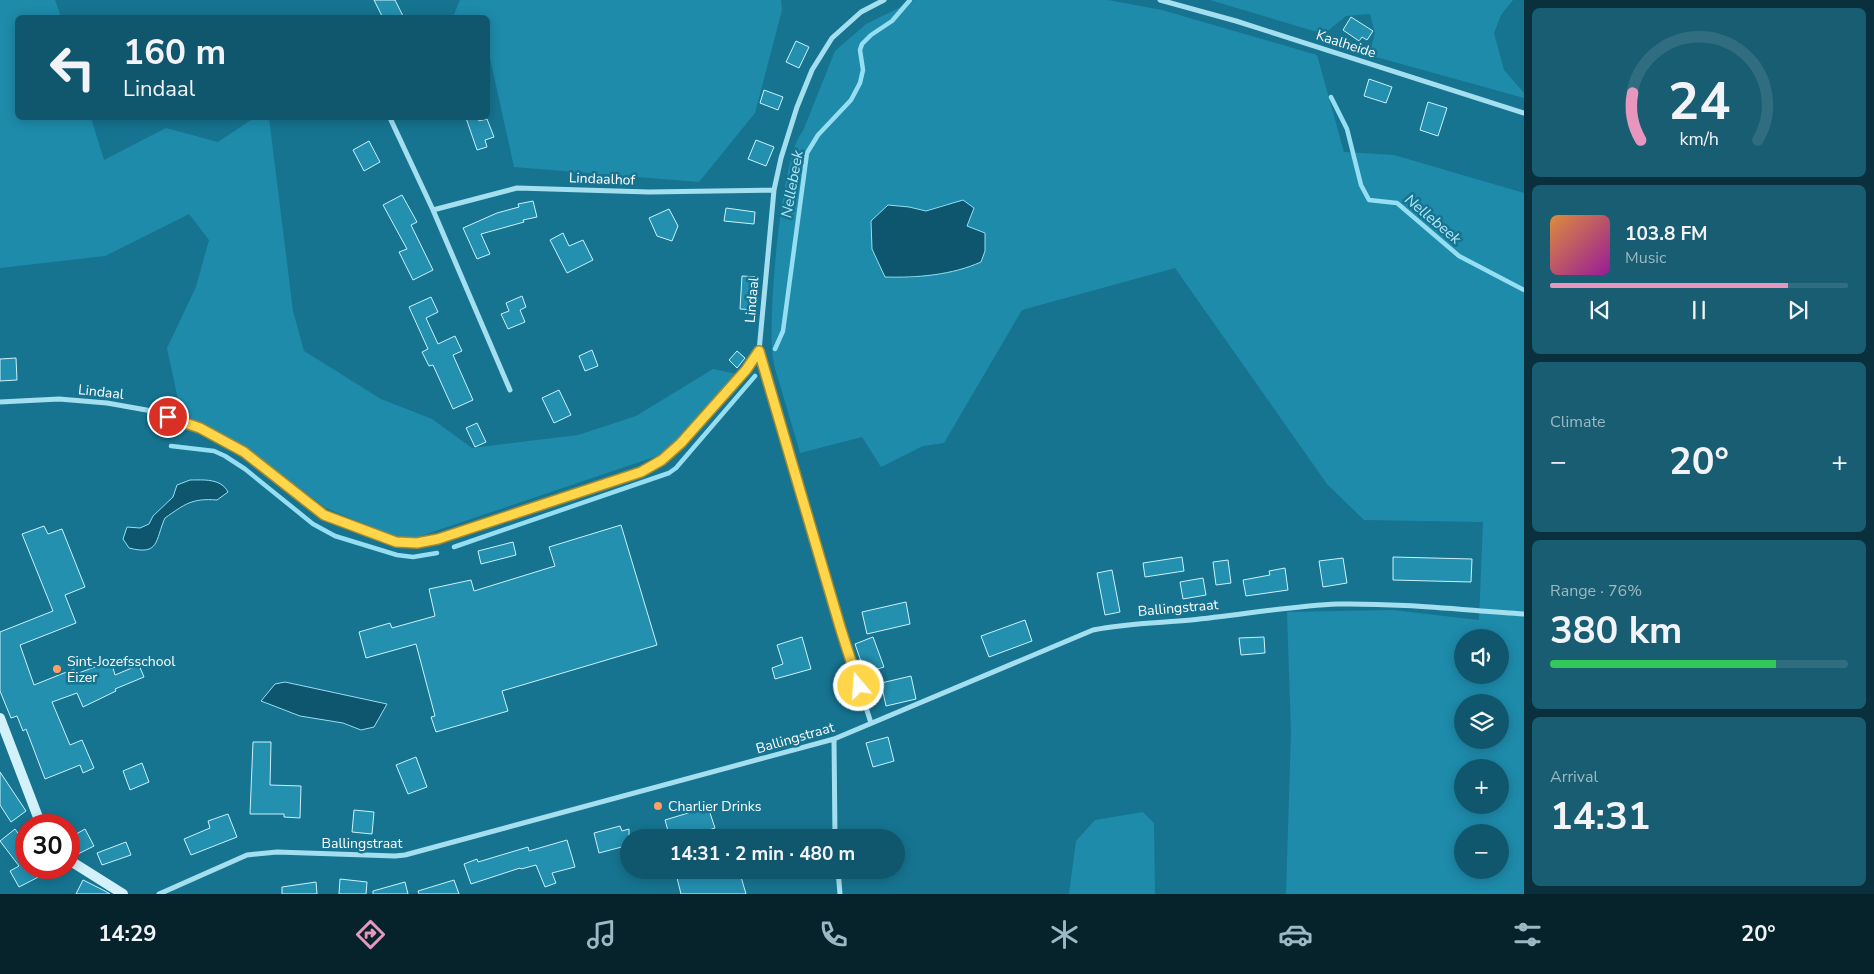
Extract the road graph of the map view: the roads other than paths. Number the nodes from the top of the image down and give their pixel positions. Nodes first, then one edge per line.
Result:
1 (884, 0) edge
2 (1160, 0) edge
3 (1524, 113) edge
4 (391, 120) edge
5 (774, 190) junction
6 (432, 210) junction
7 (759, 351) junction
8 (510, 390) dead end
9 (0, 402) edge
10 (1524, 614) edge
11 (0, 718) edge
12 (872, 723) junction
13 (834, 739) junction
14 (37, 814) edge
15 (835, 829) edge
16 (80, 867) edge
17 (839, 879) edge
18 (123, 894) edge
19 (159, 894) edge
20 (840, 894) edge

1 - 5 street, Lindaal
2 - 3 street, Kaalheide
4 - 6 street
5 - 6 street, Lindaalhof
5 - 7 street, Lindaal
6 - 8 street
7 - 9 street, Lindaal
7 - 12 street
10 - 12 street, Ballingstraat
11 - 14 street
12 - 13 street, Ballingstraat
13 - 15 street
13 - 19 street, Ballingstraat
16 - 18 street
17 - 20 street

